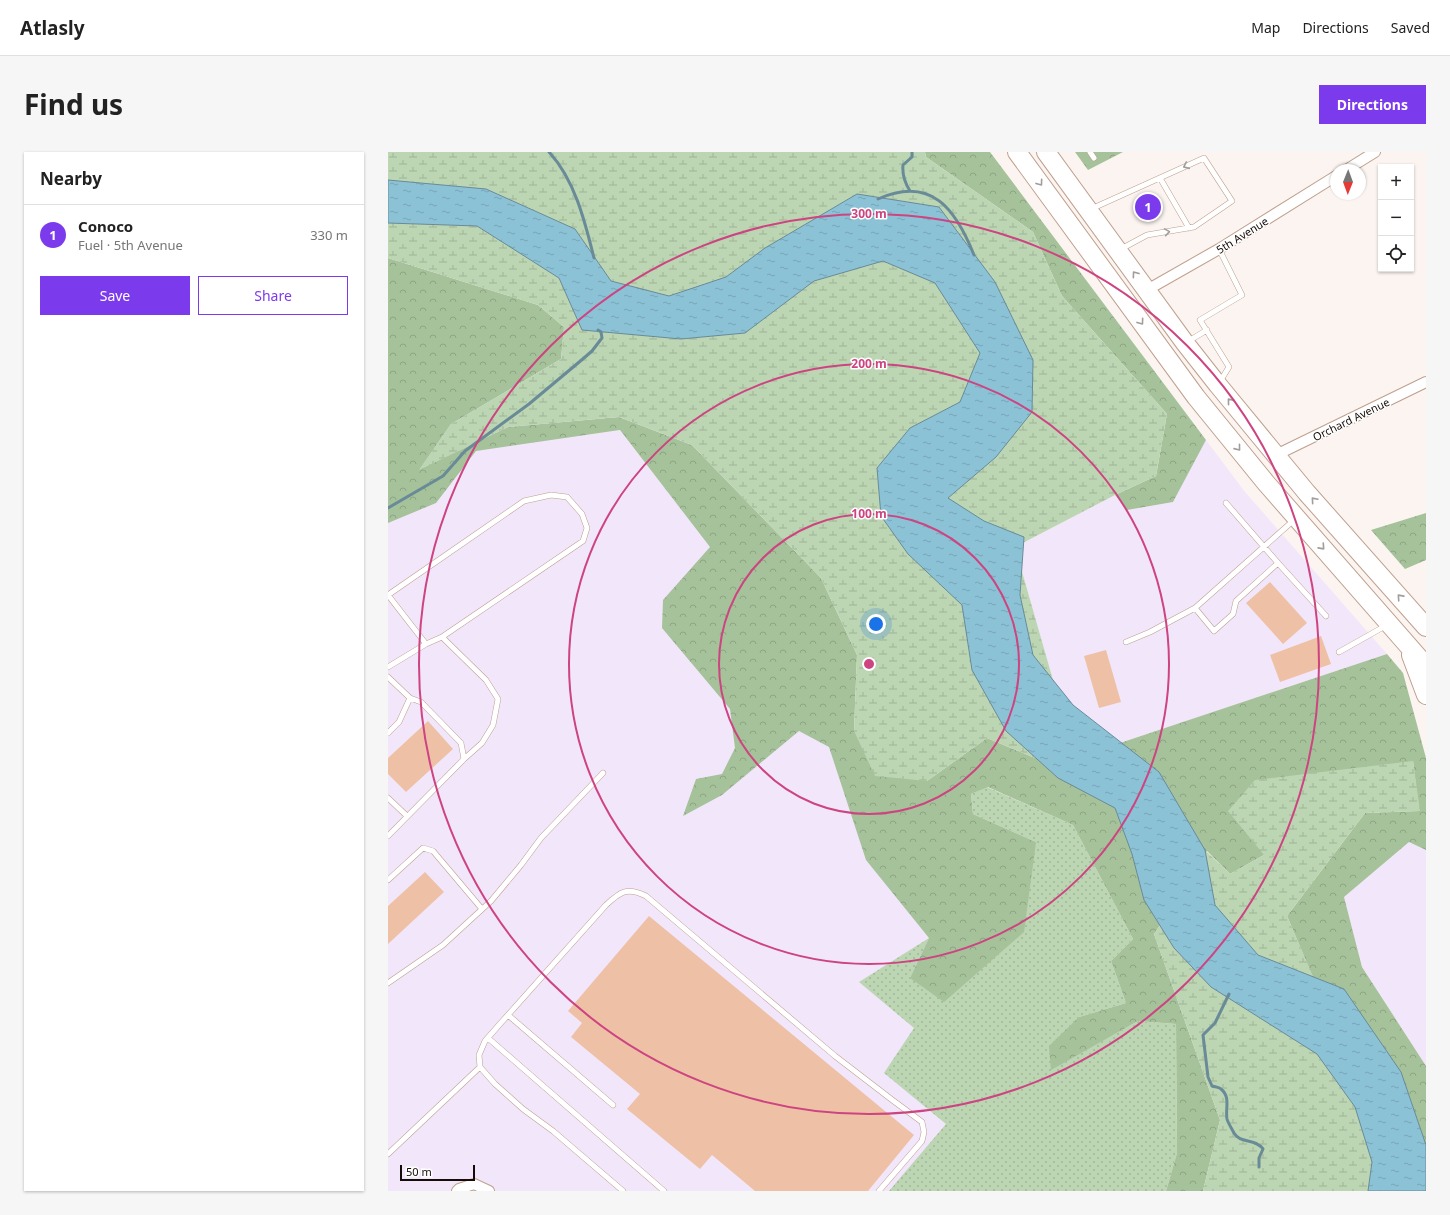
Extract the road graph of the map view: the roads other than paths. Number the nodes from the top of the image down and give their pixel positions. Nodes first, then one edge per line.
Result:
1 (1017, 152) edge
2 (1046, 152) edge
3 (1090, 152) edge
4 (1375, 152) edge
5 (1094, 158) dead end
6 (1356, 164) edge
7 (1160, 178) junction
8 (1330, 180) edge
9 (1089, 210) junction
10 (1189, 228) junction
11 (1219, 249) junction
12 (1118, 250) junction
13 (1147, 290) junction
14 (1207, 330) junction
15 (1186, 343) junction
16 (1426, 382) edge
17 (1218, 385) junction
18 (1276, 456) junction
19 (1226, 503) dead end
20 (1296, 518) junction
21 (1264, 548) junction
22 (1278, 563) junction
23 (388, 595) edge
24 (1195, 608) junction
25 (1326, 616) dead end
26 (1422, 620) edge
27 (1390, 624) junction
28 (442, 638) junction
29 (1126, 642) dead end
30 (1407, 643) junction
31 (426, 644) junction
32 (1339, 652) dead end
33 (1426, 666) edge
34 (388, 667) edge
35 (388, 677) edge
36 (1426, 695) edge
37 (410, 698) junction
38 (388, 732) edge
39 (464, 759) junction
40 (602, 773) dead end
41 (388, 798) edge
42 (407, 816) junction
43 (388, 836) edge
44 (388, 880) edge
45 (482, 909) junction
46 (388, 983) edge
47 (508, 1015) junction
48 (488, 1038) junction
49 (480, 1067) junction
50 (613, 1105) dead end
51 (388, 1154) edge
52 (457, 1191) edge
53 (489, 1191) edge
54 (624, 1191) edge
55 (664, 1191) edge
56 (879, 1191) edge

1 -> 20 highway
2 - 9 highway
3 - 5 lane
4 - 6 street
7 - 9 lane
7 - 10 lane
10 -> 7 lane
8 - 11 street, 5th Avenue
9 - 12 highway
12 -> 10 lane
11 - 13 street, 5th Avenue
11 - 14 lane
13 -> 12 highway
13 - 15 highway
14 - 15 lane
14 - 17 lane
15 - 17 highway
16 - 18 street, Orchard Avenue
18 -> 17 highway
26 -> 18 highway
19 - 21 lane
20 - 21 lane
20 -> 27 highway
21 - 22 lane
21 - 24 lane
22 - 24 lane
22 - 25 lane
23 - 28 lane
23 - 31 lane
24 - 29 lane
27 - 30 highway
27 - 32 lane
28 - 31 lane
28 - 39 lane
30 - 33 highway
30 - 36 highway
31 - 34 lane
35 - 37 lane
37 - 38 lane
37 - 39 lane
39 - 42 lane
40 - 45 lane
41 - 42 lane
42 - 43 lane
44 - 45 lane
45 - 46 lane
47 - 48 lane
47 - 50 lane
47 - 56 lane
48 - 49 lane
48 - 55 lane
49 - 51 lane
49 - 54 lane
52 - 53 street

